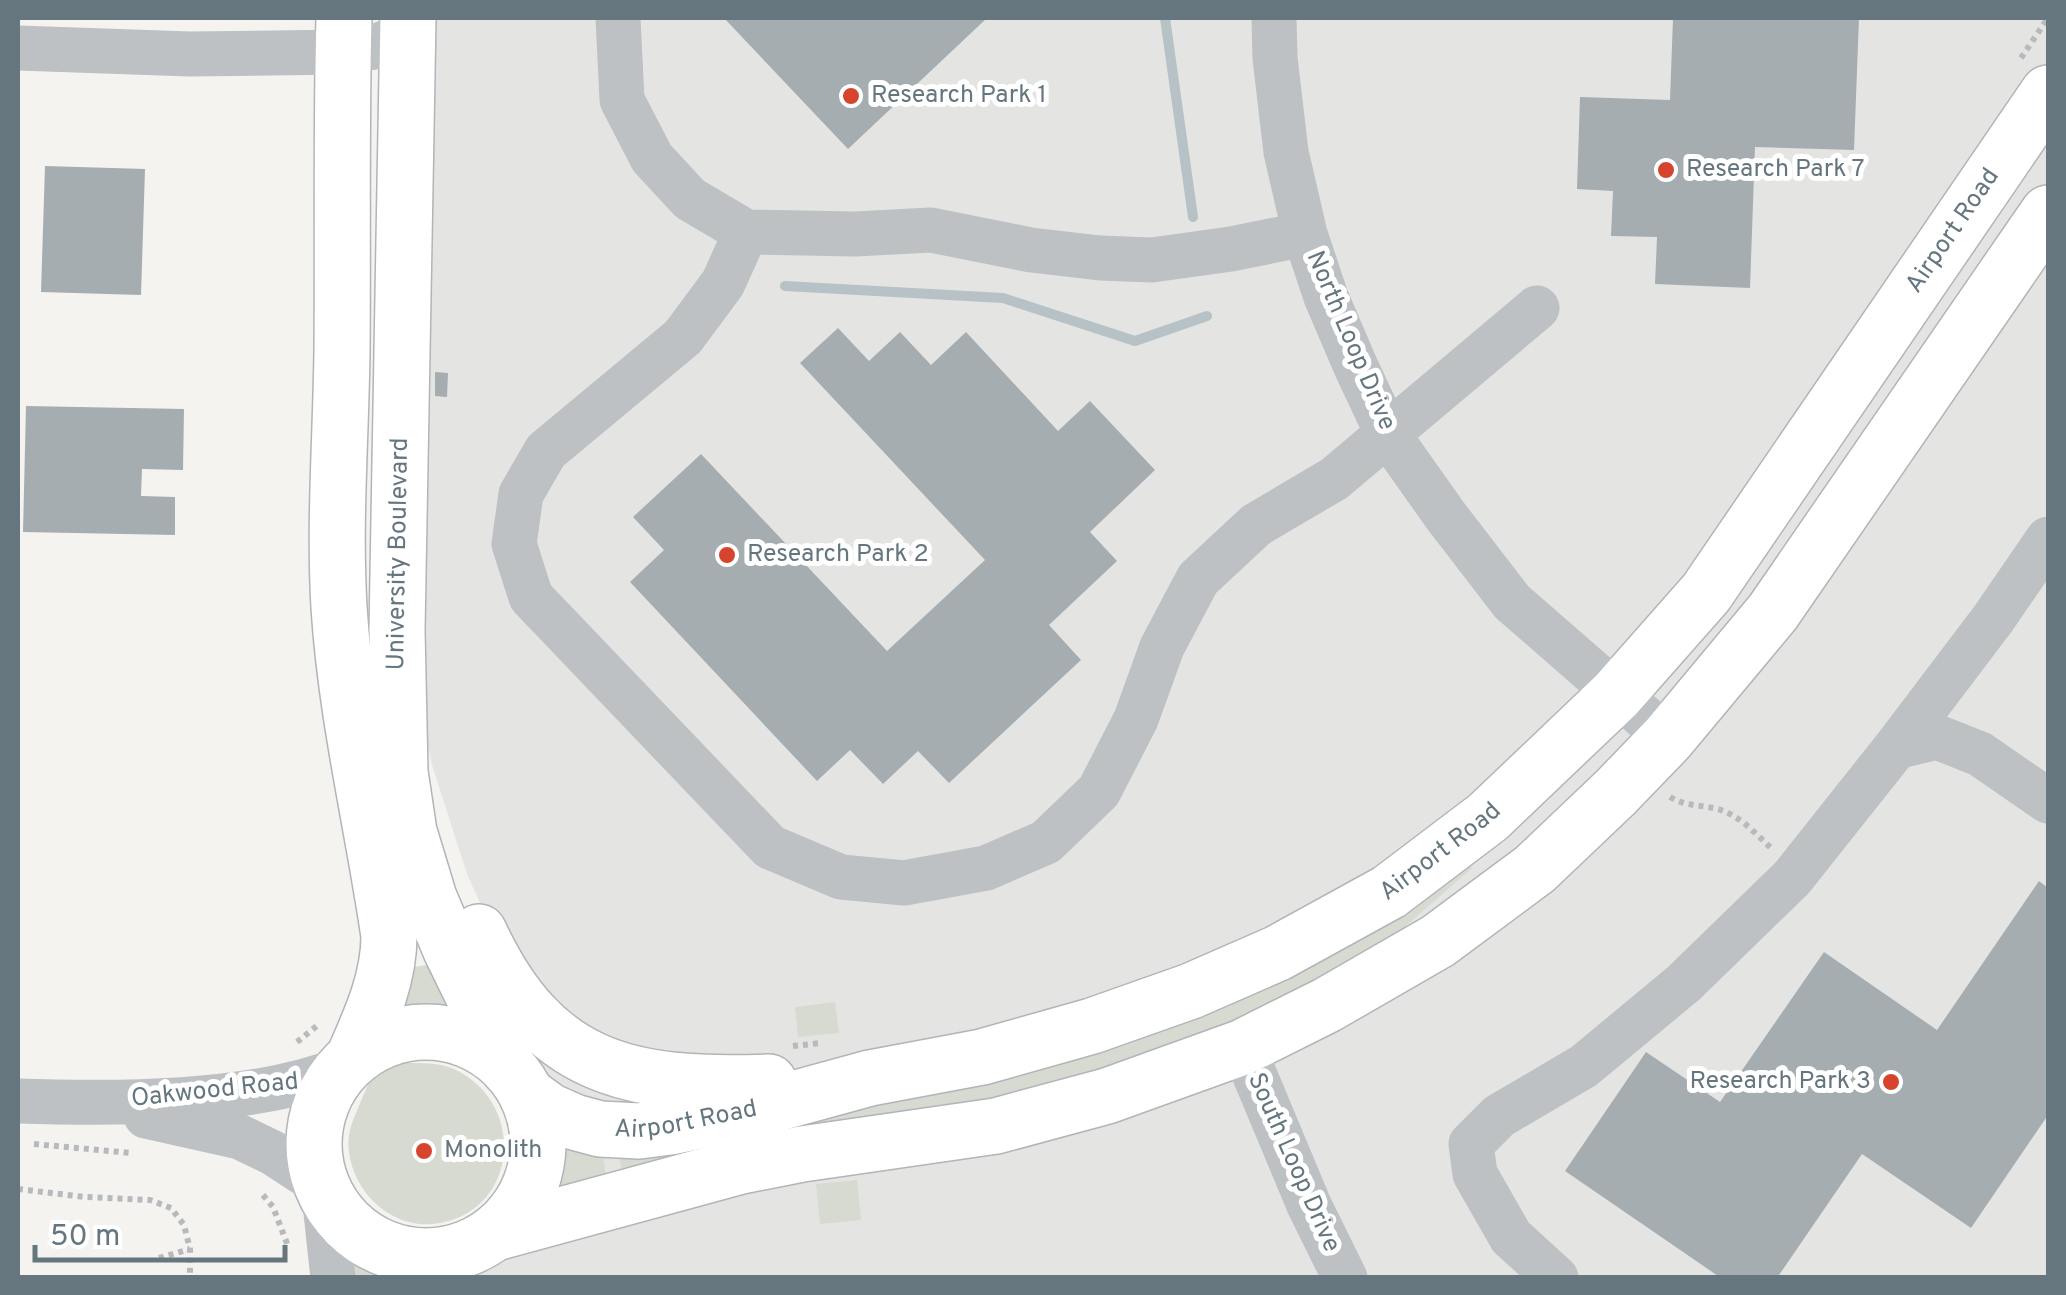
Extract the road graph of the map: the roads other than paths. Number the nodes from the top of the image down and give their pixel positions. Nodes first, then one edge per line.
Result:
1 (618, 18) edge
2 (1274, 18) edge
3 (377, 28) edge
4 (18, 48) edge
5 (2048, 93) edge
6 (2048, 213) edge
7 (746, 232) junction
8 (1305, 234) junction
9 (1537, 308) dead end
10 (1387, 433) junction
11 (2048, 540) edge
12 (1616, 694) junction
13 (398, 709) junction
14 (1668, 738) junction
15 (1896, 747) junction
16 (2048, 801) edge
17 (1243, 1047) junction
18 (340, 1048) junction
19 (870, 1078) junction
20 (518, 1082) junction
21 (18, 1101) edge
22 (85, 1103) junction
23 (321, 1188) junction
24 (468, 1253) edge
25 (334, 1278) edge
26 (1345, 1278) edge
27 (1556, 1278) edge

1 - 7 street
2 - 8 street, North Loop Drive
3 - 4 street
3 - 13 main road, University Boulevard
3 - 18 main road, University Boulevard
5 - 12 main road, Airport Road
6 - 14 main road
7 - 8 street
7 - 10 street
8 - 10 street, North Loop Drive
9 - 10 street
10 - 12 street, North Loop Drive
11 - 15 street
12 - 14 street, North Loop Drive
12 - 19 main road, Airport Road
13 - 19 main road
13 - 20 main road, University Boulevard
14 - 17 main road
15 - 16 street
15 - 27 street
17 - 24 main road
17 - 26 street, South Loop Drive
18 - 20 main road
18 - 22 street, Oakwood Road
18 - 23 main road
19 - 20 main road, Airport Road
20 - 24 main road
21 - 22 street, Oakwood Road
22 - 23 street, Oakwood Road
23 - 24 main road
23 - 25 street

